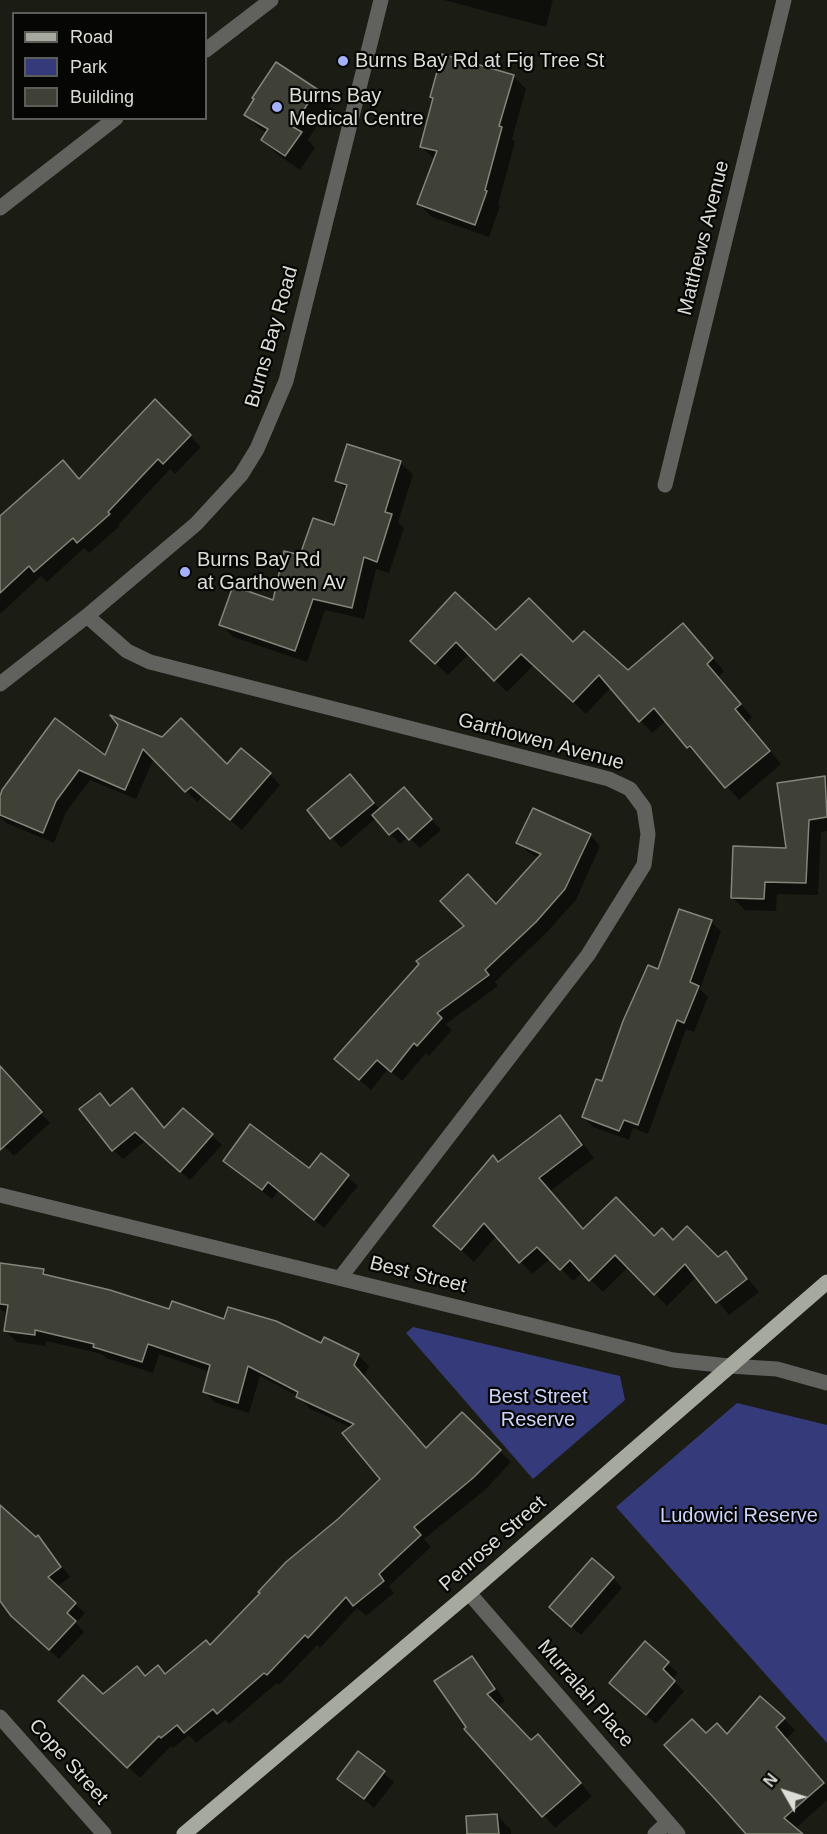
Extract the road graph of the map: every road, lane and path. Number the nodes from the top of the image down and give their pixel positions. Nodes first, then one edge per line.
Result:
1 (271, 0) edge
2 (381, 0) edge
3 (784, 0) edge
4 (207, 49) edge
5 (113, 120) edge
6 (0, 207) edge
7 (665, 485) dead end
8 (87, 616) junction
9 (0, 684) edge
10 (0, 1195) edge
11 (340, 1278) junction
12 (827, 1282) edge
13 (729, 1366) junction
14 (827, 1383) edge
15 (469, 1593) junction
16 (0, 1717) edge
17 (673, 1828) edge
18 (104, 1834) edge
19 (184, 1834) edge
20 (656, 1834) edge

1 - 4 street
2 - 8 street, Burns Bay Road
3 - 7 street, Matthews Avenue
5 - 6 street
8 - 9 street, Burns Bay Road
8 - 11 street, Garthowen Avenue
10 - 11 street, Best Street
11 - 13 street, Best Street
12 - 13 main road, Penrose Street
13 - 14 street, Best Street
13 - 15 main road, Penrose Street
15 - 17 street, Murralah Place
15 - 19 main road, Penrose Street
16 - 18 street, Cope Street
17 - 20 street, Murralah Place

